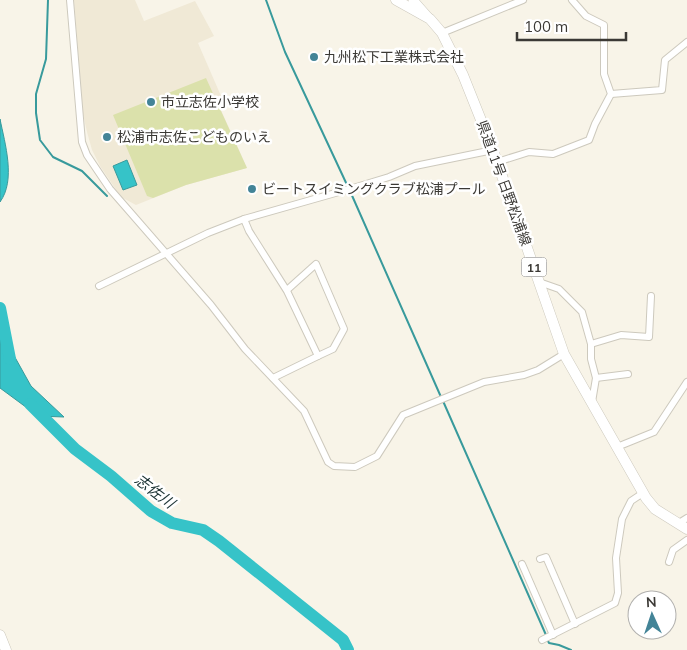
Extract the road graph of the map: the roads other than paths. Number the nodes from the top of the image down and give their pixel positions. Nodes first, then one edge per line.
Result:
1 (70, 0) edge
2 (396, 0) edge
3 (414, 0) edge
4 (523, 0) edge
5 (572, 0) edge
6 (430, 18) junction
7 (442, 32) junction
8 (687, 42) edge
9 (611, 94) junction
10 (493, 150) junction
11 (497, 162) junction
12 (244, 219) junction
13 (167, 254) junction
14 (539, 282) junction
15 (100, 286) dead end
16 (287, 290) junction
17 (651, 296) dead end
18 (591, 344) junction
19 (564, 354) junction
20 (318, 356) junction
21 (628, 374) dead end
22 (273, 378) junction
23 (596, 378) junction
24 (687, 382) edge
25 (592, 404) junction
26 (617, 448) junction
27 (643, 493) junction
28 (684, 524) edge
29 (687, 540) edge
30 (540, 559) dead end
31 (669, 562) dead end
32 (522, 564) dead end
33 (575, 624) junction
34 (0, 635) edge
35 (552, 636) junction
36 (542, 640) dead end
37 (6, 650) edge

1 - 13 street
2 - 6 main road, 県道11号 日野松浦線 / 11
3 - 6 street
4 - 7 street
5 - 9 street
6 - 7 main road, 県道11号 日野松浦線 / 11
7 - 10 main road, 県道11号 日野松浦線 / 11
8 - 9 street
9 - 11 street
10 - 11 main road, 県道11号 日野松浦線 / 11
10 - 12 street
11 - 14 main road, 県道11号 日野松浦線 / 11
12 - 13 street
12 - 16 street
13 - 15 street
13 - 22 street
14 - 18 street
14 - 19 main road, 県道11号 日野松浦線 / 11
16 - 20 street
16 - 20 street
17 - 18 street
18 - 23 street
19 - 22 street
19 - 25 main road, 県道11号 日野松浦線 / 11
20 - 22 street
21 - 23 street
23 - 25 street
24 - 26 street
25 - 26 main road, 県道11号 日野松浦線 / 11
26 - 27 main road, 県道11号 日野松浦線 / 11
27 - 28 main road, 県道11号 日野松浦線 / 11
27 - 33 street
29 - 31 street
30 - 33 street
32 - 35 street
33 - 35 street
34 - 37 main road
35 - 36 street

